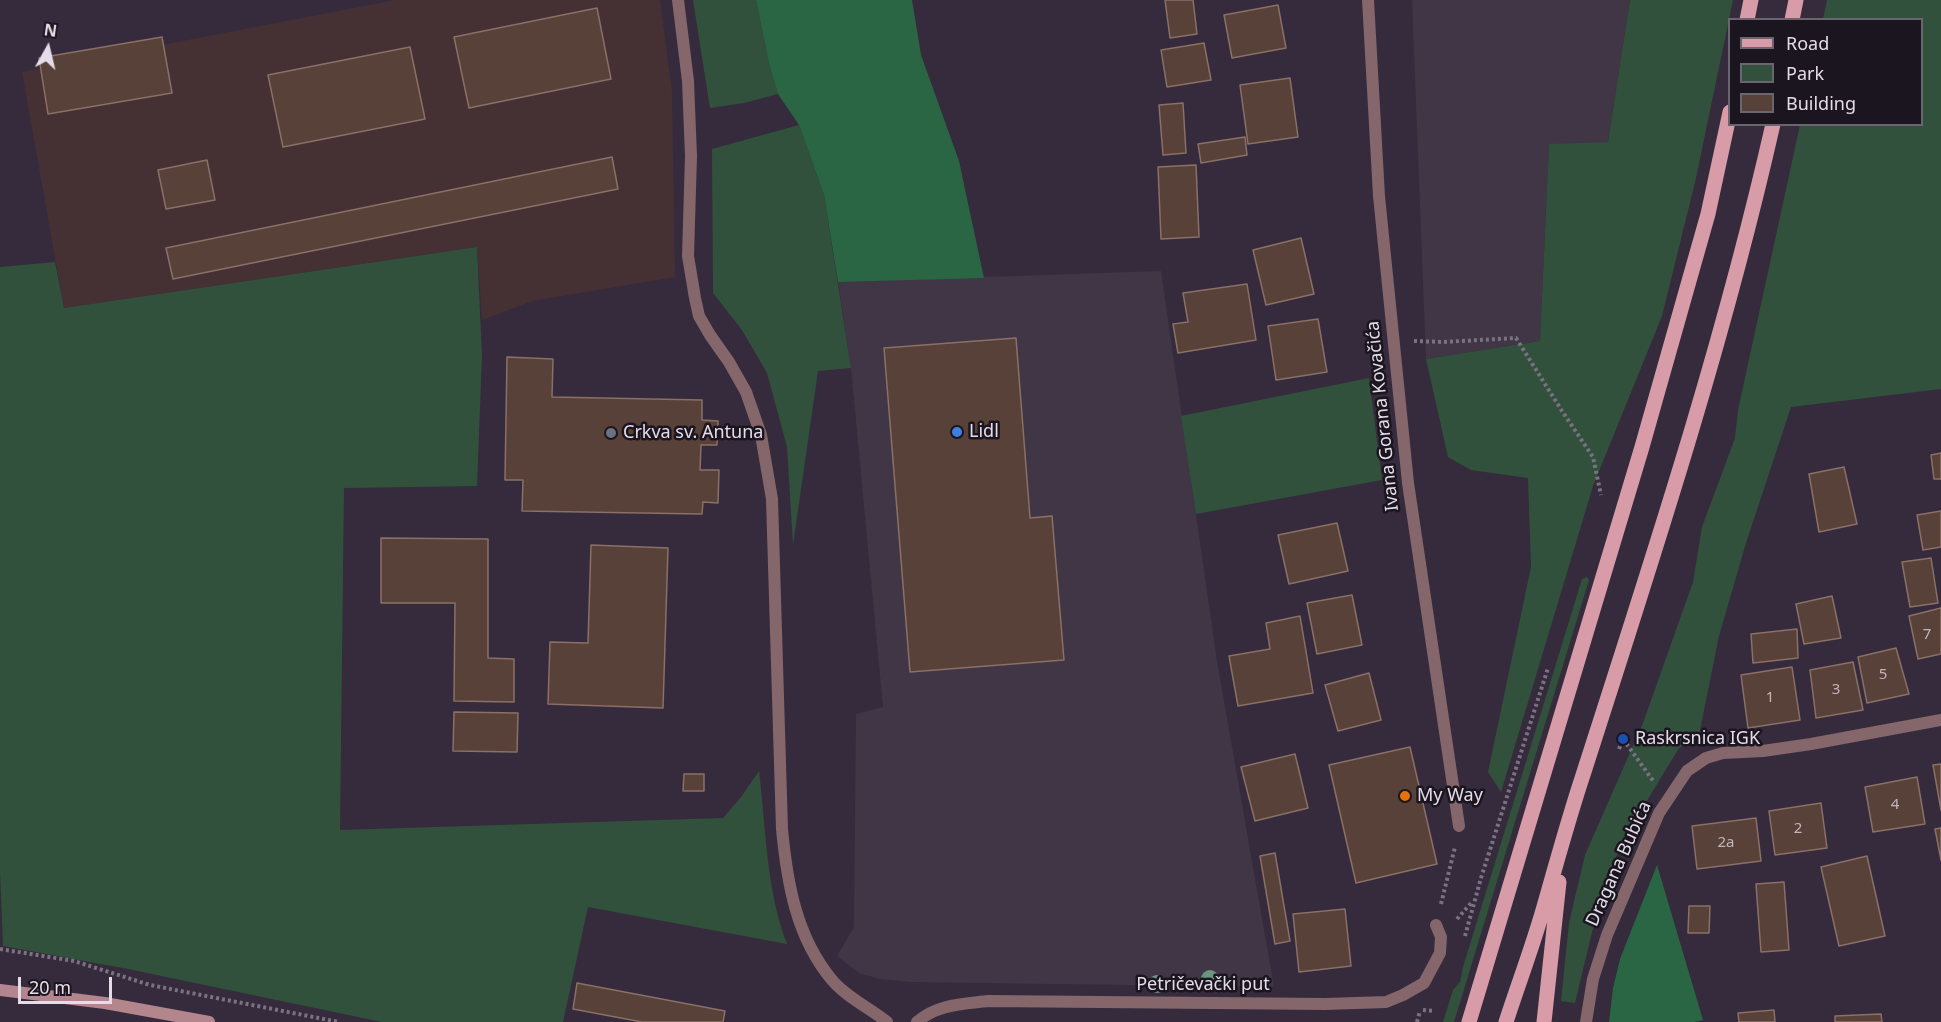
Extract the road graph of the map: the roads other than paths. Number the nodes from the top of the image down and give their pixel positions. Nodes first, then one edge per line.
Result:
1 (678, 0) edge
2 (1368, 0) edge
3 (1751, 0) edge
4 (1796, 0) edge
5 (1748, 18) edge
6 (1792, 18) edge
7 (1728, 121) edge
8 (1773, 126) edge
9 (1941, 720) edge
10 (1459, 826) road end
11 (1565, 831) junction
12 (1436, 925) dead end
13 (0, 990) edge
14 (209, 1022) edge
15 (887, 1022) edge
16 (918, 1022) edge
17 (1469, 1022) edge
18 (1506, 1022) edge
19 (1544, 1022) edge
20 (1586, 1022) edge

1 - 15 street
2 - 10 street, Ivana Gorana Kovačića
3 - 5 main road
4 - 6 main road
7 - 17 main road
8 - 11 main road
9 - 20 street, Dragana Bubića
11 - 18 main road
11 - 19 main road
12 - 16 street, Petričevački put
13 - 14 street

